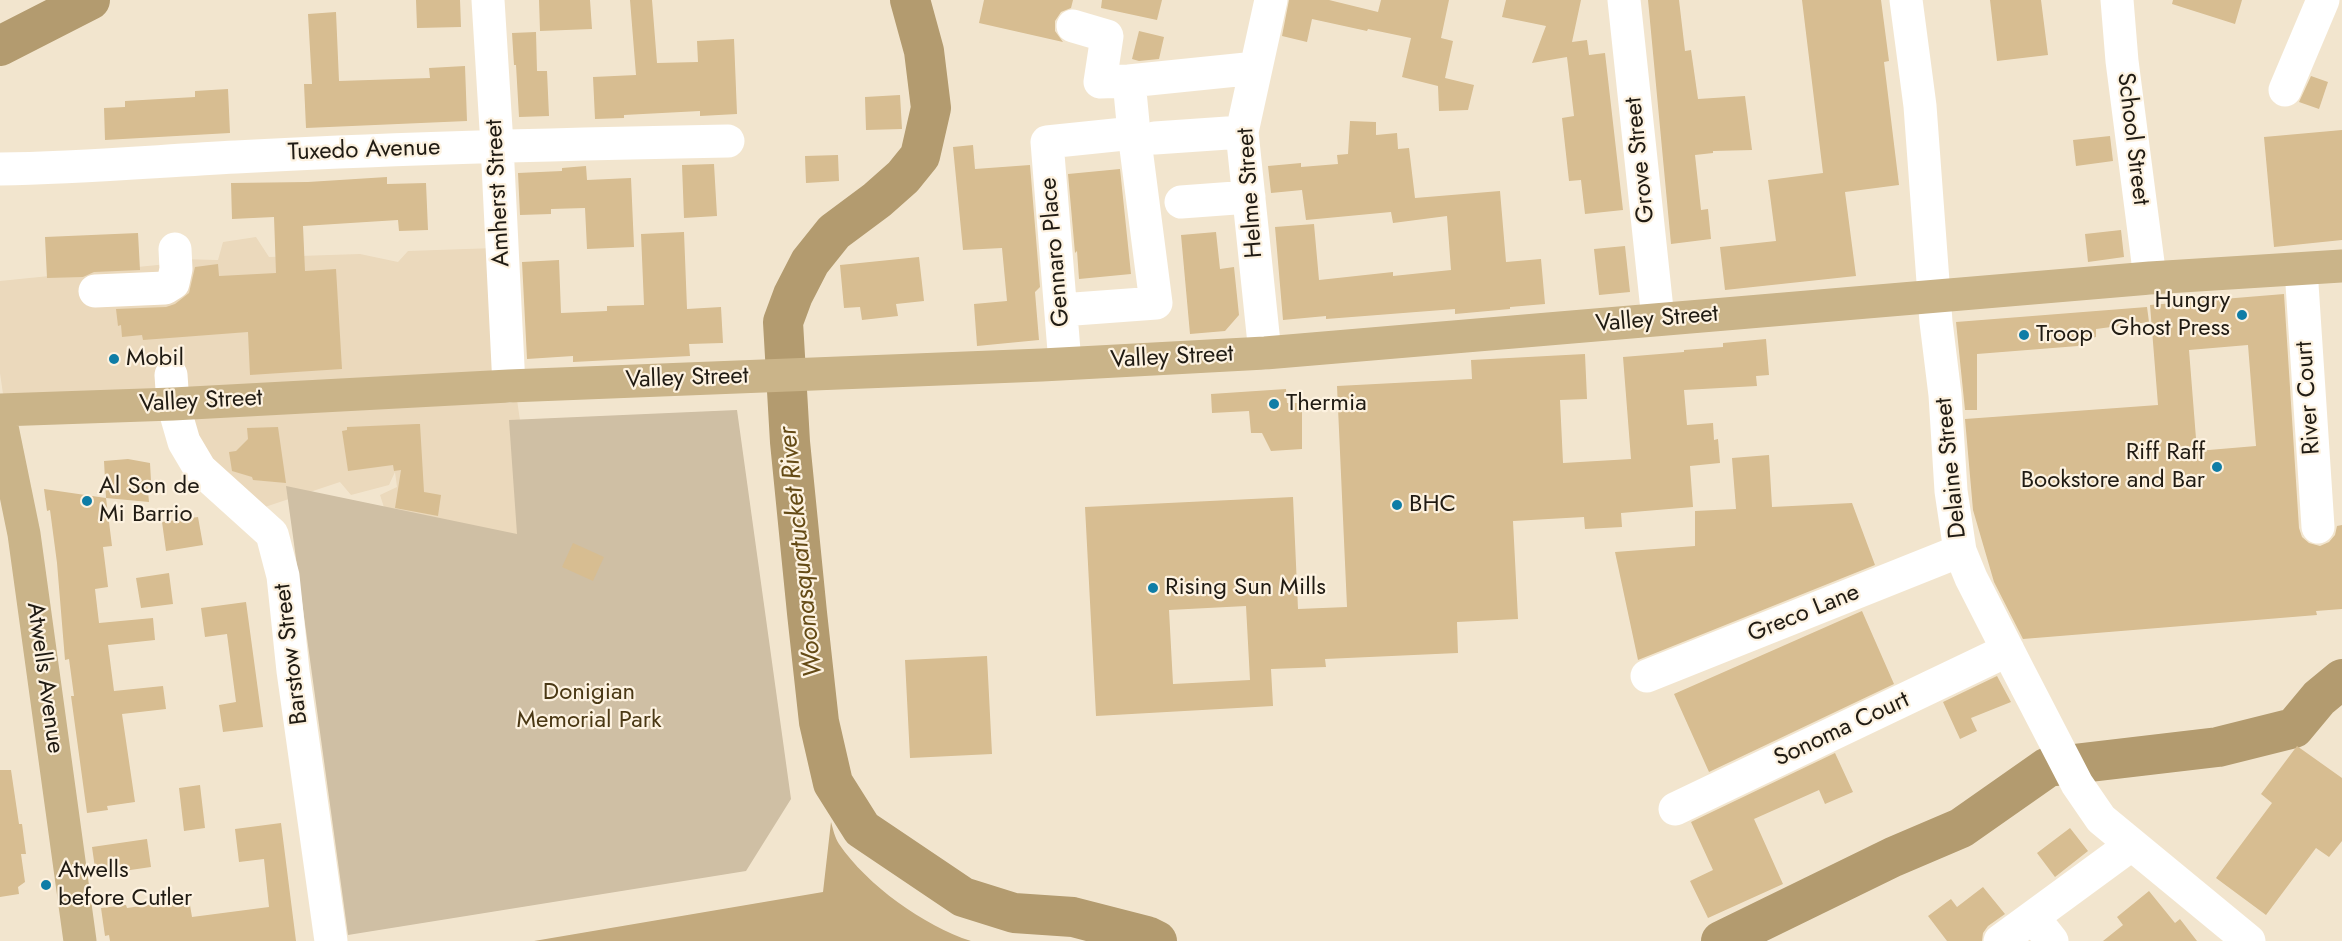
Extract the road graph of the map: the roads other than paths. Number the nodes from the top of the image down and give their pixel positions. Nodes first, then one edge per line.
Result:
1 (488, 0) edge
2 (1272, 0) edge
3 (1624, 0) edge
4 (1906, 0) edge
5 (2117, 0) edge
6 (2323, 0) edge
7 (1073, 26) dead end
8 (1256, 68) junction
9 (1129, 81) junction
10 (2285, 90) dead end
11 (1242, 132) junction
12 (1144, 136) junction
13 (728, 141) dead end
14 (498, 145) junction
15 (0, 170) edge
16 (1249, 197) junction
17 (1181, 202) dead end
18 (175, 249) dead end
19 (2342, 266) edge
20 (2301, 269) junction
21 (2150, 278) junction
22 (95, 291) dead end
23 (1935, 297) junction
24 (1061, 310) junction
25 (1658, 319) junction
26 (1265, 353) junction
27 (1065, 363) junction
28 (509, 386) junction
29 (172, 390) junction
30 (0, 410) edge
31 (0, 417) edge
32 (2318, 527) dead end
33 (1960, 551) junction
34 (2008, 650) junction
35 (1647, 676) dead end
36 (1675, 809) dead end
37 (2131, 845) junction
38 (2043, 929) edge
39 (80, 941) edge
40 (332, 941) edge
41 (2000, 941) edge
42 (2248, 941) edge

1 - 14 street, Amherst Street
2 - 8 street, Helme Street
3 - 25 street, Grove Street
4 - 23 street, Delaine Street
5 - 21 street, School Street
6 - 10 street
7 - 9 street
8 - 9 street
8 - 11 street, Helme Street
9 - 12 street
11 - 12 street
11 - 16 street, Helme Street
12 - 24 street
12 - 24 street, Gennaro Place
13 - 14 street, Tuxedo Avenue
14 - 15 street, Tuxedo Avenue
14 - 28 street, Amherst Street
16 - 17 street
16 - 26 street, Helme Street
18 - 22 street
19 - 20 main road, Valley Street
20 - 21 main road, Valley Street
20 - 32 street, River Court
21 - 23 main road, Valley Street
23 - 25 main road, Valley Street
23 - 33 street, Delaine Street
24 - 27 street, Gennaro Place
25 - 26 main road, Valley Street
26 - 27 main road, Valley Street
27 - 28 main road, Valley Street
28 - 29 main road, Valley Street
29 - 30 main road, Valley Street
29 - 40 street, Barstow Street
31 - 39 main road, Atwells Avenue
33 - 34 street, Delaine Street
33 - 35 street, Greco Lane
34 - 36 street, Sonoma Court
34 - 37 street, Delaine Street
37 - 38 street
37 - 42 street, Delaine Street
38 - 41 street

